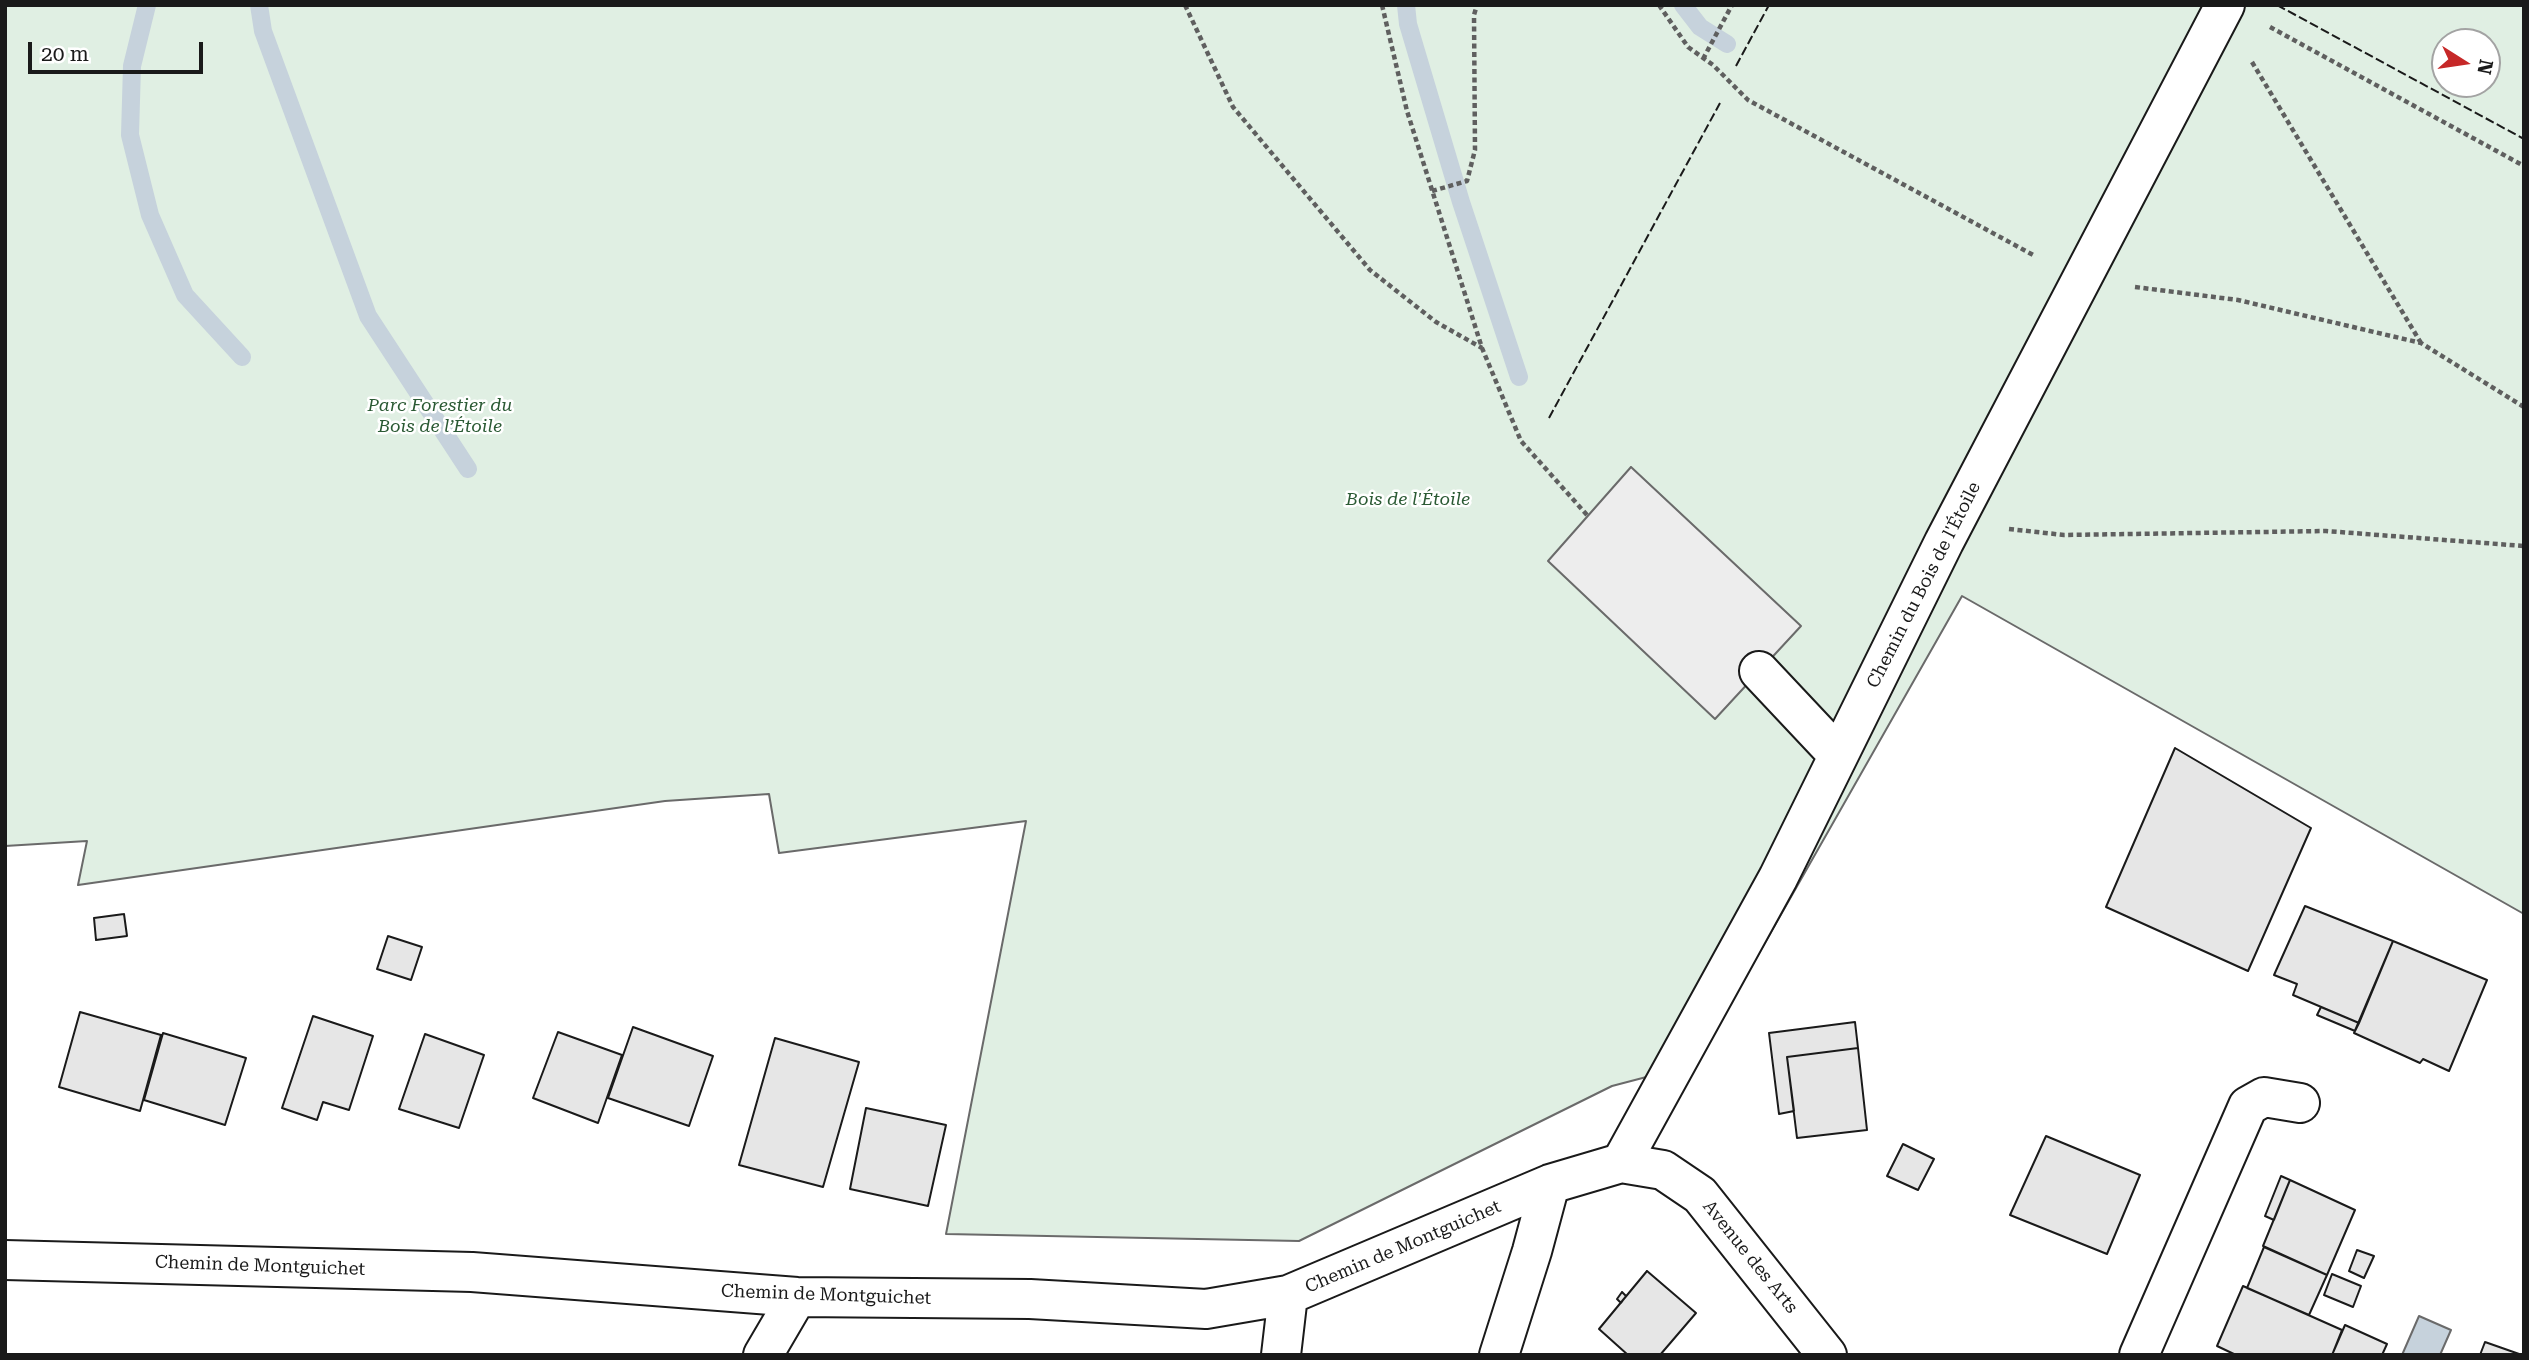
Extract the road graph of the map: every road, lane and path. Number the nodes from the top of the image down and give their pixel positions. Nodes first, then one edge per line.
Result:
1 (1185, 5) edge
2 (1382, 5) edge
3 (1477, 5) edge
4 (1659, 5) edge
5 (1732, 5) edge
6 (2225, 5) edge
7 (2266, 25) dead end
8 (2247, 54) dead end
9 (1703, 59) junction
10 (2524, 166) edge
11 (1432, 191) junction
12 (2081, 281) junction
13 (2421, 343) junction
14 (1482, 348) junction
15 (2524, 407) edge
16 (1587, 515) dead end
17 (1944, 542) junction
18 (2524, 545) edge
19 (1759, 671) dead end
20 (1839, 755) junction
21 (2300, 1103) dead end
22 (1622, 1163) junction
23 (1550, 1184) junction
24 (5, 1260) edge
25 (1288, 1295) junction
26 (797, 1297) junction
27 (763, 1355) edge
28 (1280, 1355) edge
29 (1499, 1355) edge
30 (1828, 1355) edge
31 (2138, 1355) edge

1 - 14 path
2 - 11 path
3 - 11 path
4 - 9 path
5 - 9 path
6 - 12 street, Chemin du Bois de l'Étoile
7 - 10 path
8 - 13 path
9 - 12 path
11 - 14 path
12 - 13 path
12 - 17 street, Chemin du Bois de l'Étoile
13 - 15 path
14 - 16 path
17 - 18 path
17 - 20 street, Chemin du Bois de l'Étoile
19 - 20 street
20 - 22 street, Chemin du Bois de l'Étoile
21 - 31 street
22 - 23 street, Chemin de Montguichet
22 - 30 street, Avenue des Arts
23 - 25 street, Chemin de Montguichet
23 - 29 street
24 - 26 street, Chemin de Montguichet
25 - 26 street, Chemin de Montguichet
25 - 28 street
26 - 27 street

